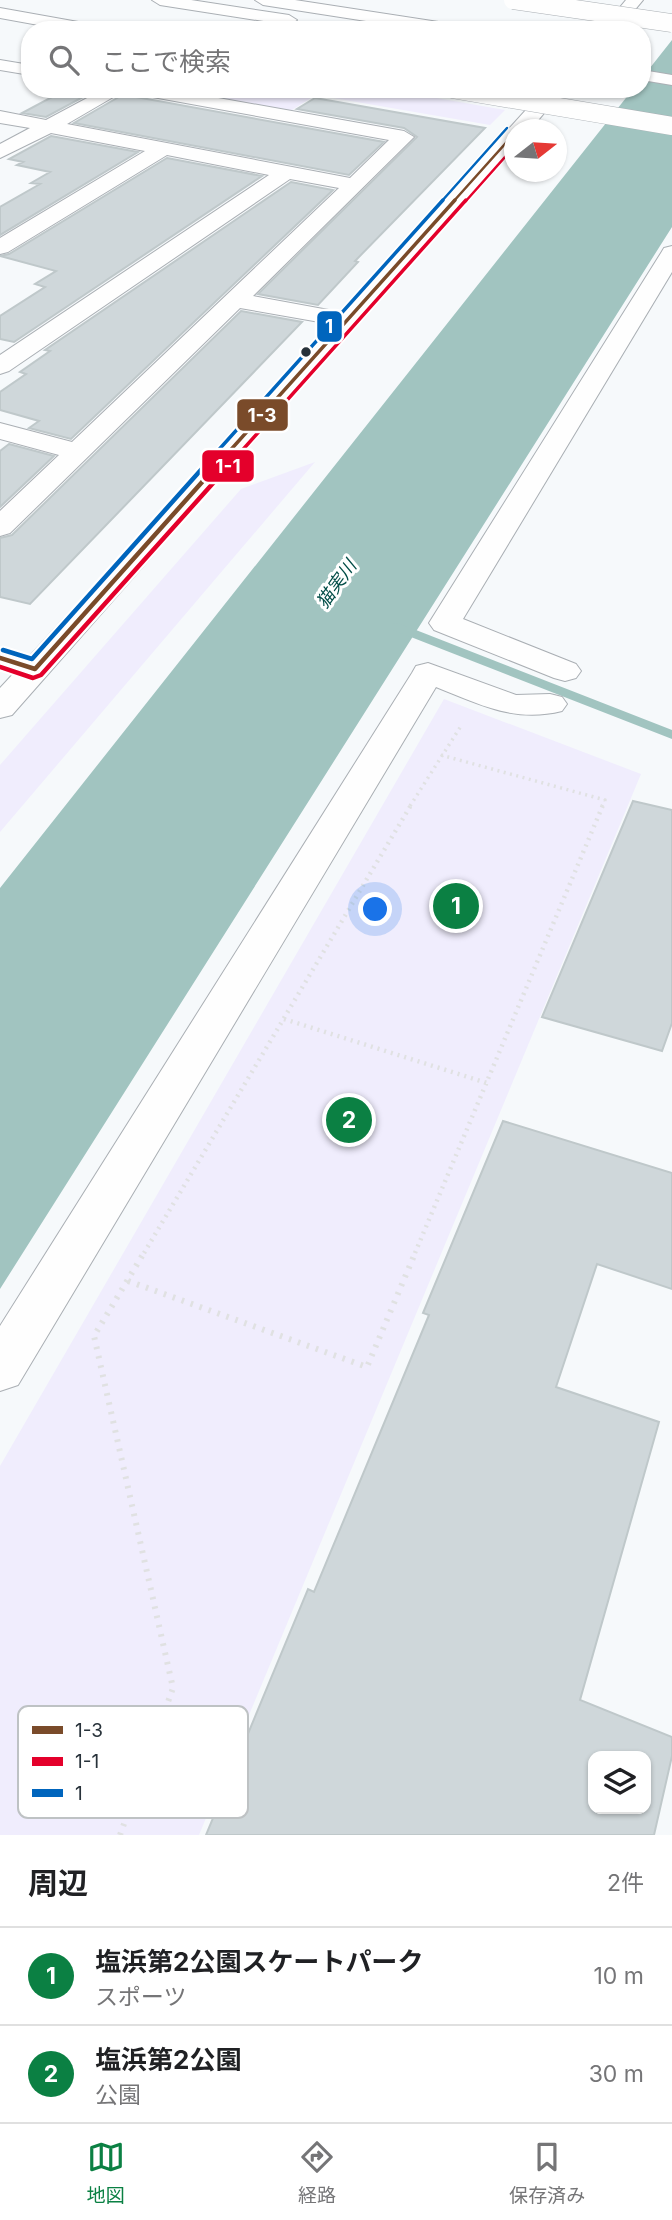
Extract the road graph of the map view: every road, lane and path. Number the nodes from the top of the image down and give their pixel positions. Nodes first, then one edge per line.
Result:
1 (160, 0) edge
2 (263, 0) edge
3 (513, 0) edge
4 (635, 0) edge
5 (0, 13) edge
6 (45, 21) edge
7 (293, 21) edge
8 (400, 21) edge
9 (616, 21) edge
10 (672, 23) edge
11 (651, 59) edge
12 (672, 62) edge
13 (0, 65) edge
14 (21, 68) edge
15 (651, 76) edge
16 (672, 80) edge
17 (101, 98) edge
18 (185, 98) edge
19 (506, 98) edge
20 (547, 98) edge
21 (0, 117) edge
22 (529, 119) edge
23 (48, 126) junction
24 (672, 126) edge
25 (504, 145) edge
26 (164, 148) junction
27 (0, 152) edge
28 (286, 172) junction
29 (355, 185) junction
30 (0, 247) edge
31 (672, 253) edge
32 (235, 300) junction
33 (348, 320) junction
34 (0, 366) edge
35 (0, 431) edge
36 (77, 452) junction
37 (0, 527) edge
38 (0, 658) edge
39 (35, 669) junction
40 (0, 708) edge
41 (284, 1020) junction
42 (487, 1083) junction
43 (128, 1281) junction
44 (0, 1369) edge
45 (167, 1706) edge
46 (126, 1818) edge
47 (120, 1835) edge

1 - 7 main road
2 - 8 main road
3 - 10 main road, bridge
4 - 9 main road
5 - 6 main road
11 - 12 main road
13 - 14 main road
15 - 16 main road
17 - 23 main road
18 - 29 main road
19 - 24 main road, bridge
20 - 22 main road
21 - 23 main road
23 - 26 main road
23 - 27 main road
25 - 33 main road
26 - 28 main road
26 - 30 main road
28 - 29 main road
28 - 34 main road
29 - 32 main road
31 - 44 main road
32 - 33 main road
32 - 36 main road
33 - 39 main road
35 - 36 main road
36 - 37 main road
38 - 39 main road
39 - 40 main road
41 - 42 path
41 - 42 path
41 - 43 path
42 - 43 path
43 - 45 path
46 - 47 path

